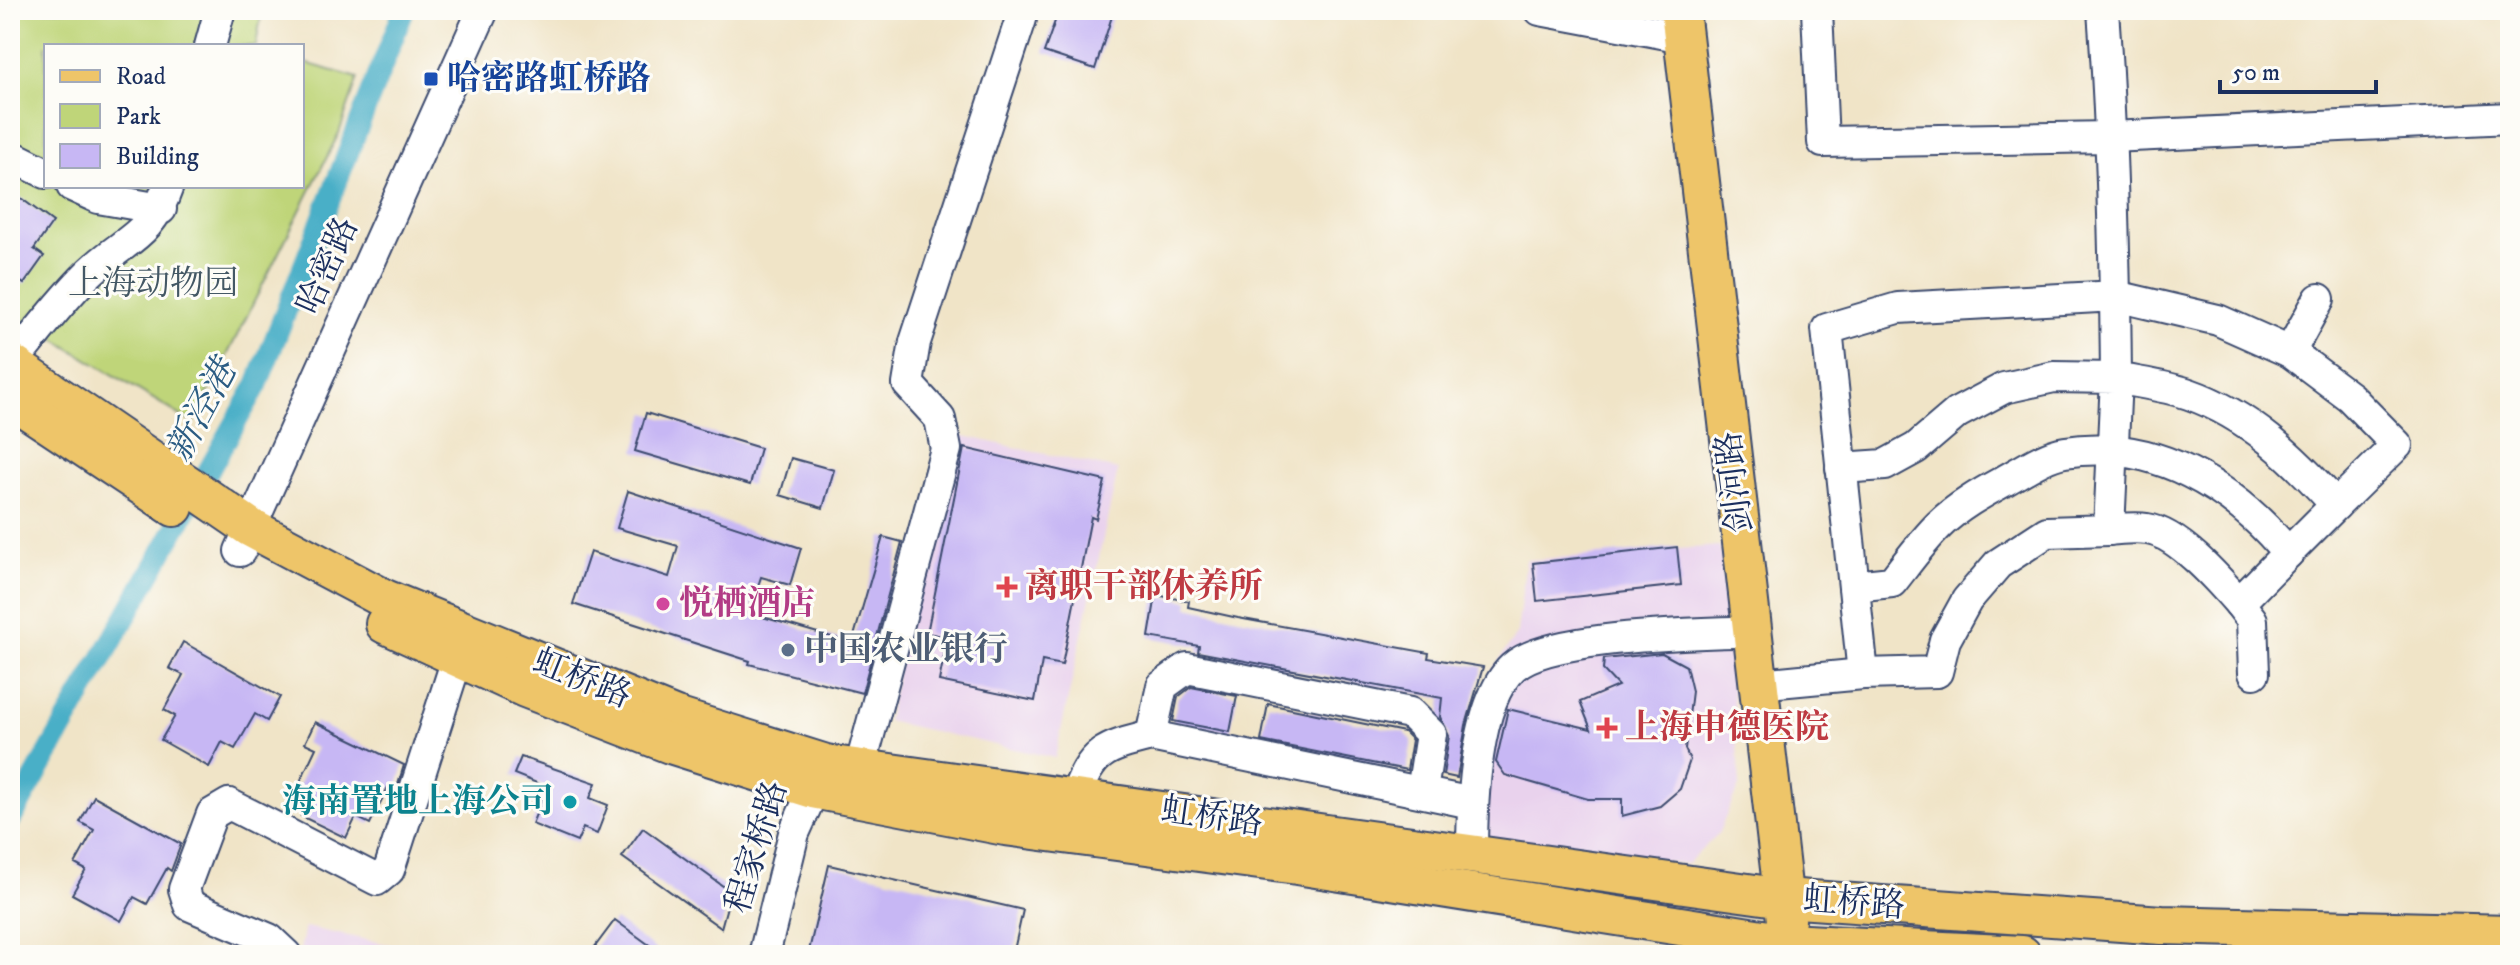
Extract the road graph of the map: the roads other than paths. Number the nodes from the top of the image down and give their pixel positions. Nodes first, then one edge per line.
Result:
1 (220, 10) edge
2 (483, 10) edge
3 (1540, 10) edge
4 (1817, 10) edge
5 (2103, 10) edge
6 (1021, 19) dead end
7 (1681, 24) edge
8 (211, 44) edge
9 (2510, 118) edge
10 (2111, 137) junction
11 (10, 155) edge
12 (44, 172) edge
13 (76, 188) edge
14 (164, 197) edge
15 (2116, 296) junction
16 (2319, 299) dead end
17 (2290, 352) junction
18 (10, 364) edge
19 (2116, 378) junction
20 (10, 398) edge
21 (2113, 451) junction
22 (1841, 468) junction
23 (156, 479) junction
24 (2336, 505) junction
25 (2109, 530) junction
26 (246, 540) junction
27 (2288, 553) junction
28 (1854, 586) junction
29 (2239, 603) junction
30 (1753, 631) junction
31 (457, 659) junction
32 (2254, 673) dead end
33 (1863, 674) junction
34 (1759, 684) junction
35 (1151, 736) junction
36 (833, 774) junction
37 (1422, 791) junction
38 (1075, 798) junction
39 (1472, 803) junction
40 (1472, 854) junction
41 (1784, 898) junction
42 (2510, 934) edge
43 (1787, 949) edge
44 (286, 955) edge
45 (764, 955) edge
46 (2022, 955) edge

1 - 8 street
2 - 26 street, 哈密路
3 - 7 street
4 - 10 street
5 - 10 street
6 - 36 street, 程家桥路
7 - 30 main road, 剑河路
9 - 10 street
10 - 15 street
11 - 12 street
13 - 14 street
14 - 18 street
15 - 17 street
15 - 19 street
15 - 22 street
16 - 17 street
17 - 24 street
18 - 23 main road, 虹桥路
19 - 21 street
19 - 22 street
19 - 24 street
20 - 23 main road, 虹桥路
21 - 25 street
21 - 27 street
21 - 28 street
22 - 28 street
23 - 26 main road, 虹桥路
24 - 27 street
25 - 29 street
25 - 33 street
26 - 31 main road, 虹桥路
26 - 36 main road, 虹桥路
27 - 29 street
28 - 33 street
29 - 32 street
30 - 34 main road, 剑河路
30 - 39 street
31 - 36 main road, 虹桥路
31 - 44 street
33 - 34 street
34 - 41 main road, 剑河路
35 - 37 street
35 - 37 street
35 - 38 street
36 - 38 main road, 虹桥路
36 - 43 main road, 虹桥路
36 - 45 street, 程家桥路
37 - 39 street
38 - 40 main road, 虹桥路
39 - 40 street
40 - 41 main road, 虹桥路
41 - 42 main road, 虹桥路
41 - 43 main road, 剑河路
43 - 46 main road, 虹桥路

